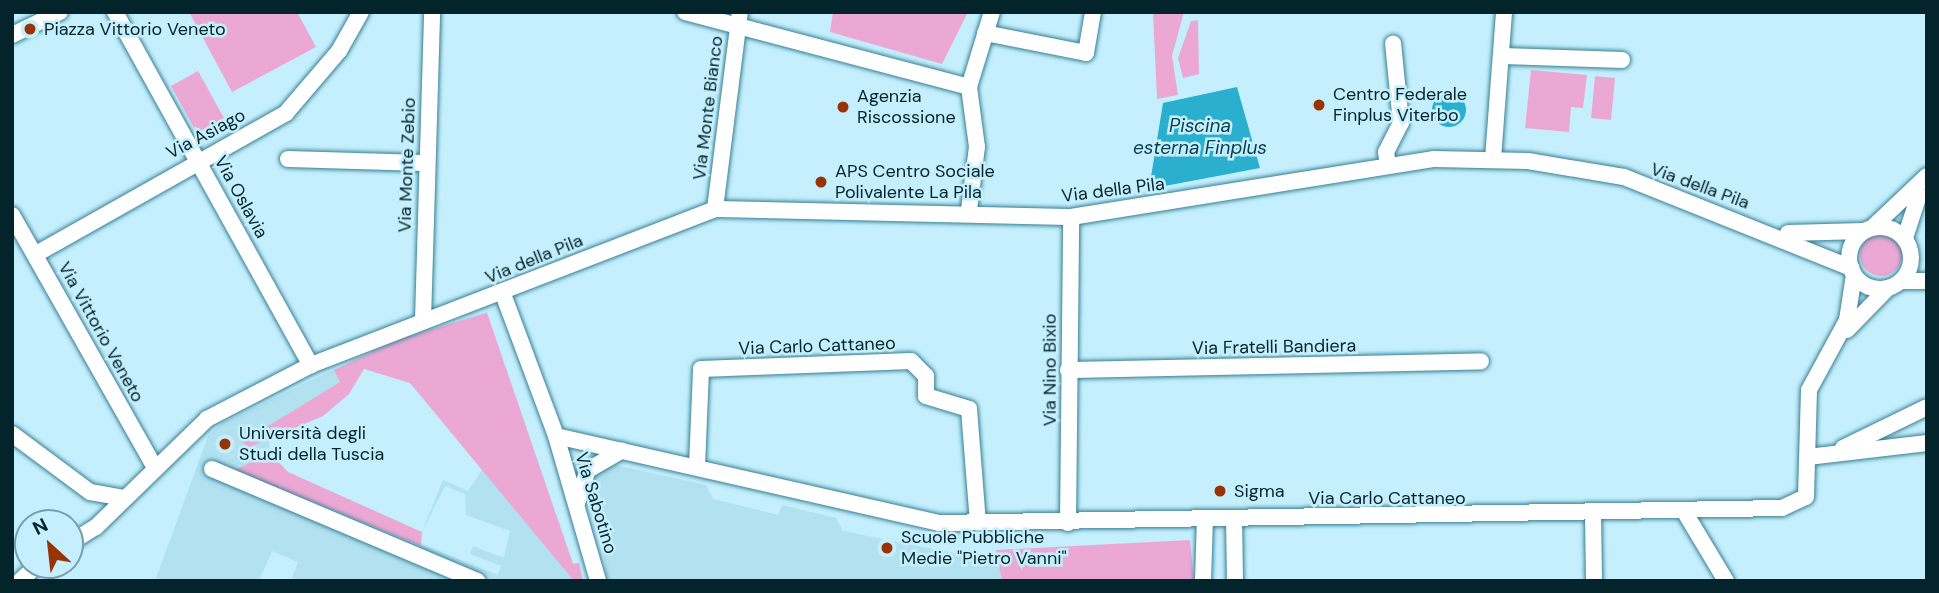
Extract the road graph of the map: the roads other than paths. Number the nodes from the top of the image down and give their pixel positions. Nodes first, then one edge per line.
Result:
1 (60, 12) edge
2 (115, 12) edge
3 (361, 12) edge
4 (432, 12) edge
5 (685, 12) edge
6 (992, 12) edge
7 (1093, 12) edge
8 (1504, 12) edge
9 (739, 18) edge
10 (985, 33) junction
11 (12, 36) edge
12 (1393, 43) dead end
13 (1504, 56) junction
14 (1622, 60) dead end
15 (969, 87) junction
16 (199, 158) junction
17 (288, 159) dead end
18 (1493, 159) junction
19 (424, 163) junction
20 (1388, 166) junction
21 (1927, 177) edge
22 (715, 209) junction
23 (969, 210) junction
24 (12, 215) edge
25 (1071, 217) junction
26 (1868, 229) junction
27 (1772, 232) junction
28 (1907, 242) junction
29 (36, 254) junction
30 (1927, 256) edge
31 (1852, 272) junction
32 (1927, 281) edge
33 (1895, 285) junction
34 (503, 294) junction
35 (423, 320) junction
36 (1835, 342) junction
37 (1481, 361) dead end
38 (311, 365) junction
39 (1068, 370) junction
40 (1927, 407) edge
41 (12, 434) edge
42 (556, 436) junction
43 (1927, 443) edge
44 (628, 450) junction
45 (1832, 454) junction
46 (1808, 457) junction
47 (697, 466) junction
48 (155, 468) junction
49 (212, 469) dead end
50 (123, 498) junction
51 (578, 509) junction
52 (1684, 511) junction
53 (1593, 515) junction
54 (1205, 518) junction
55 (1234, 518) junction
56 (978, 523) junction
57 (1068, 523) junction
58 (84, 531) edge
59 (477, 581) edge
60 (597, 581) edge
61 (1203, 581) edge
62 (1235, 581) edge
63 (1594, 581) edge
64 (1726, 581) edge

1 - 11 street
2 - 16 street, Via Oslavia
3 - 16 street, Via Asiago
4 - 19 street, Via Monte Zebio
5 - 9 street
6 - 10 street
7 - 10 street
8 - 13 street
9 - 15 street
9 - 22 street, Via Monte Bianco
10 - 15 street
12 - 20 street
13 - 14 street
13 - 18 street
15 - 23 street
16 - 29 street, Via Asiago
16 - 38 street, Via Oslavia
17 - 19 street
18 - 20 street, Via della Pila
18 - 27 street, Via della Pila
19 - 35 street, Via Monte Zebio
20 - 25 street, Via della Pila
21 - 26 street
21 - 28 street
22 - 23 street, Via della Pila
22 - 34 street, Via della Pila
23 - 25 street, Via della Pila
24 - 29 street, Via Vittorio Veneto
25 - 39 street, Via Nino Bixio
26 - 27 street, Via della Pila
26 - 28 street
26 - 31 street
27 - 31 street, Via della Pila
28 - 30 street
28 - 33 street
29 - 48 street, Via Vittorio Veneto
31 - 33 street
31 - 36 street
32 - 33 street
33 - 36 street
34 - 35 street, Via della Pila
34 - 42 street
35 - 38 street, Via della Pila
36 - 46 street
37 - 39 street, Via Fratelli Bandiera
38 - 48 street, Via della Pila
39 - 57 street, Via Nino Bixio
40 - 45 street
41 - 50 street
42 - 44 street, Via Carlo Cattaneo
42 - 51 street, Via Sabotino
43 - 45 street
44 - 47 street, Via Carlo Cattaneo
44 - 51 street
45 - 46 street
46 - 52 street, Via Carlo Cattaneo
47 - 56 street, Via Carlo Cattaneo
47 - 56 street, Via Carlo Cattaneo
48 - 50 street, Via della Pila
49 - 59 street
50 - 58 street, Via della Pila
51 - 60 street, Via Sabotino
52 - 53 street, Via Carlo Cattaneo
52 - 64 street
53 - 55 street, Via Carlo Cattaneo
53 - 63 street
54 - 55 street, Via Carlo Cattaneo
54 - 57 street, Via Carlo Cattaneo
54 - 61 street
55 - 62 street
56 - 57 street, Via Carlo Cattaneo

